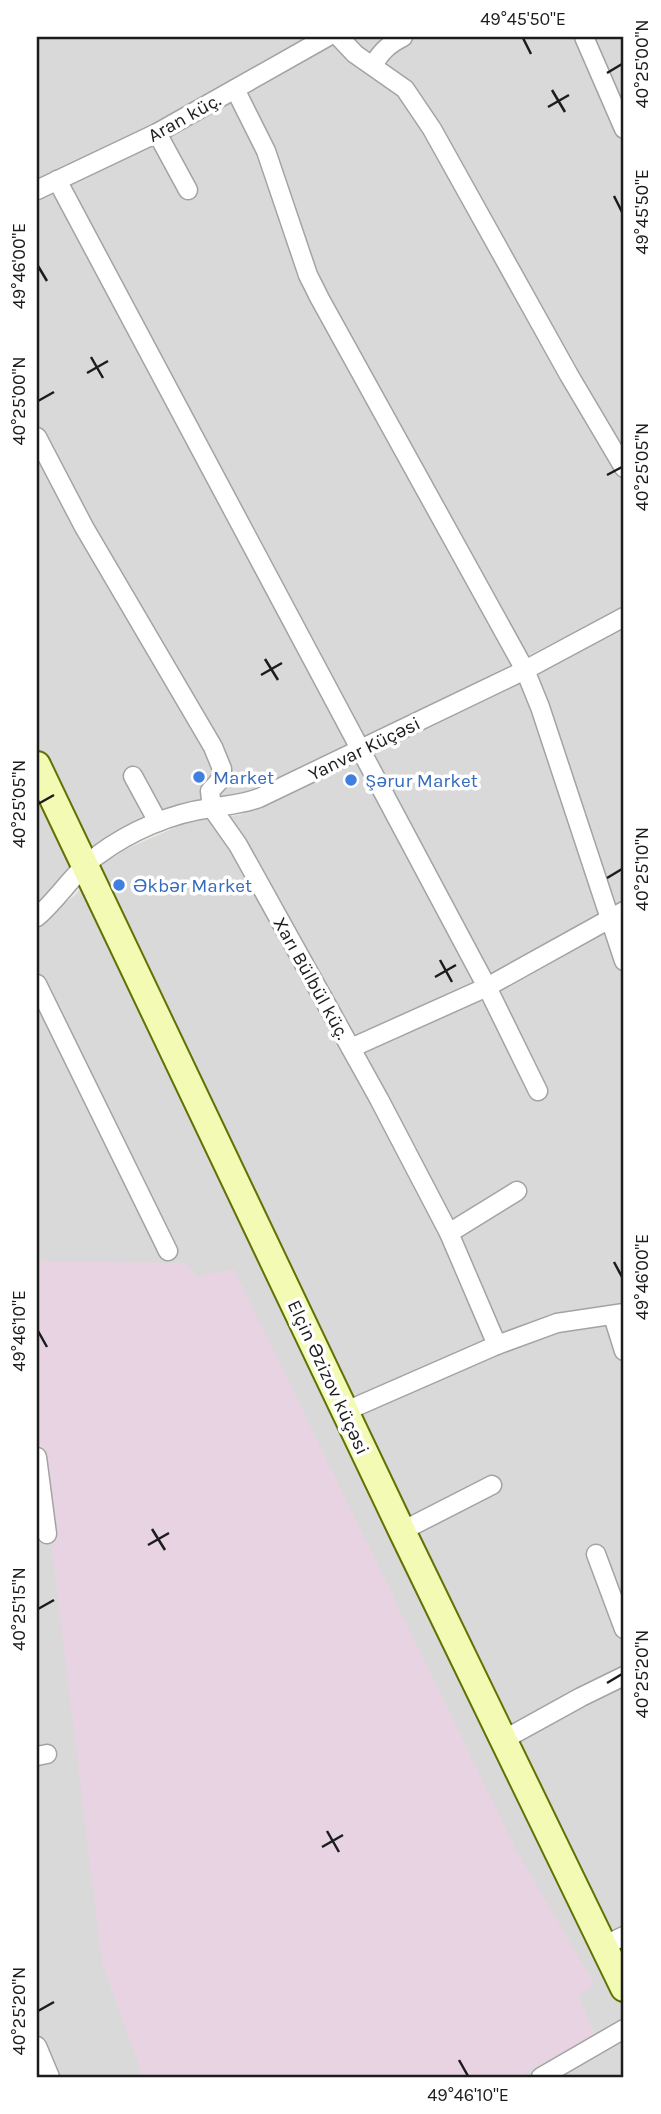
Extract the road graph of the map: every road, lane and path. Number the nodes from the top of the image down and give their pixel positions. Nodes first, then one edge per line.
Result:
1 (327, 37) edge
2 (339, 37) edge
3 (403, 37) edge
4 (584, 37) edge
5 (373, 66) junction
6 (235, 89) junction
7 (624, 129) edge
8 (157, 132) junction
9 (57, 180) junction
10 (37, 190) edge
11 (188, 190) dead end
12 (37, 437) edge
13 (624, 468) edge
14 (624, 617) edge
15 (525, 670) junction
16 (359, 750) junction
17 (37, 765) edge
18 (133, 776) dead end
19 (212, 807) junction
20 (158, 822) junction
21 (86, 864) junction
22 (617, 915) edge
23 (37, 916) edge
24 (624, 961) edge
25 (37, 984) edge
26 (487, 987) junction
27 (351, 1048) junction
28 (538, 1091) dead end
29 (517, 1191) dead end
30 (449, 1233) junction
31 (168, 1251) dead end
32 (618, 1314) edge
33 (497, 1345) junction
34 (624, 1351) edge
35 (345, 1411) junction
36 (37, 1457) edge
37 (492, 1485) dead end
38 (402, 1531) junction
39 (47, 1534) dead end
40 (596, 1554) dead end
41 (624, 1629) edge
42 (624, 1676) edge
43 (503, 1740) junction
44 (614, 1941) edge
45 (624, 1988) edge
46 (624, 2029) edge
47 (37, 2046) edge
48 (50, 2077) edge
49 (541, 2077) edge

1 - 6 street, Aran küç.
2 - 5 street
3 - 5 street
4 - 7 street
5 - 13 street
6 - 8 street, Aran küç.
6 - 15 street
8 - 9 street, Aran küç.
8 - 11 street
9 - 10 street, Aran küç.
9 - 16 street
12 - 19 street
14 - 15 street, Yanvar Küçəsi
15 - 16 street, Yanvar Küçəsi
15 - 22 street
16 - 19 street, Yanvar Küçəsi
16 - 26 street
17 - 21 street, Elçin Əzizov küçəsi
18 - 20 street
19 - 20 street, Yanvar Küçəsi
19 - 27 street, Xarı Bülbül küç.
20 - 21 street, Yanvar Küçəsi
21 - 23 street, Yanvar Küçəsi
21 - 35 street, Elçin Əzizov küçəsi
22 - 24 street
22 - 26 street
25 - 31 street
26 - 27 street
26 - 28 street
27 - 30 street, Xarı Bülbül küç.
29 - 30 street
30 - 33 street, Xarı Bülbül küç.
32 - 33 street
32 - 34 street
33 - 35 street
35 - 38 street, Elçin Əzizov küçəsi
36 - 39 street
37 - 38 street
38 - 43 street, Elçin Əzizov küçəsi
40 - 41 street
42 - 43 street
43 - 44 street, Elçin Əzizov küçəsi
44 - 45 street, Elçin Əzizov küçəsi
46 - 49 street
47 - 48 street

